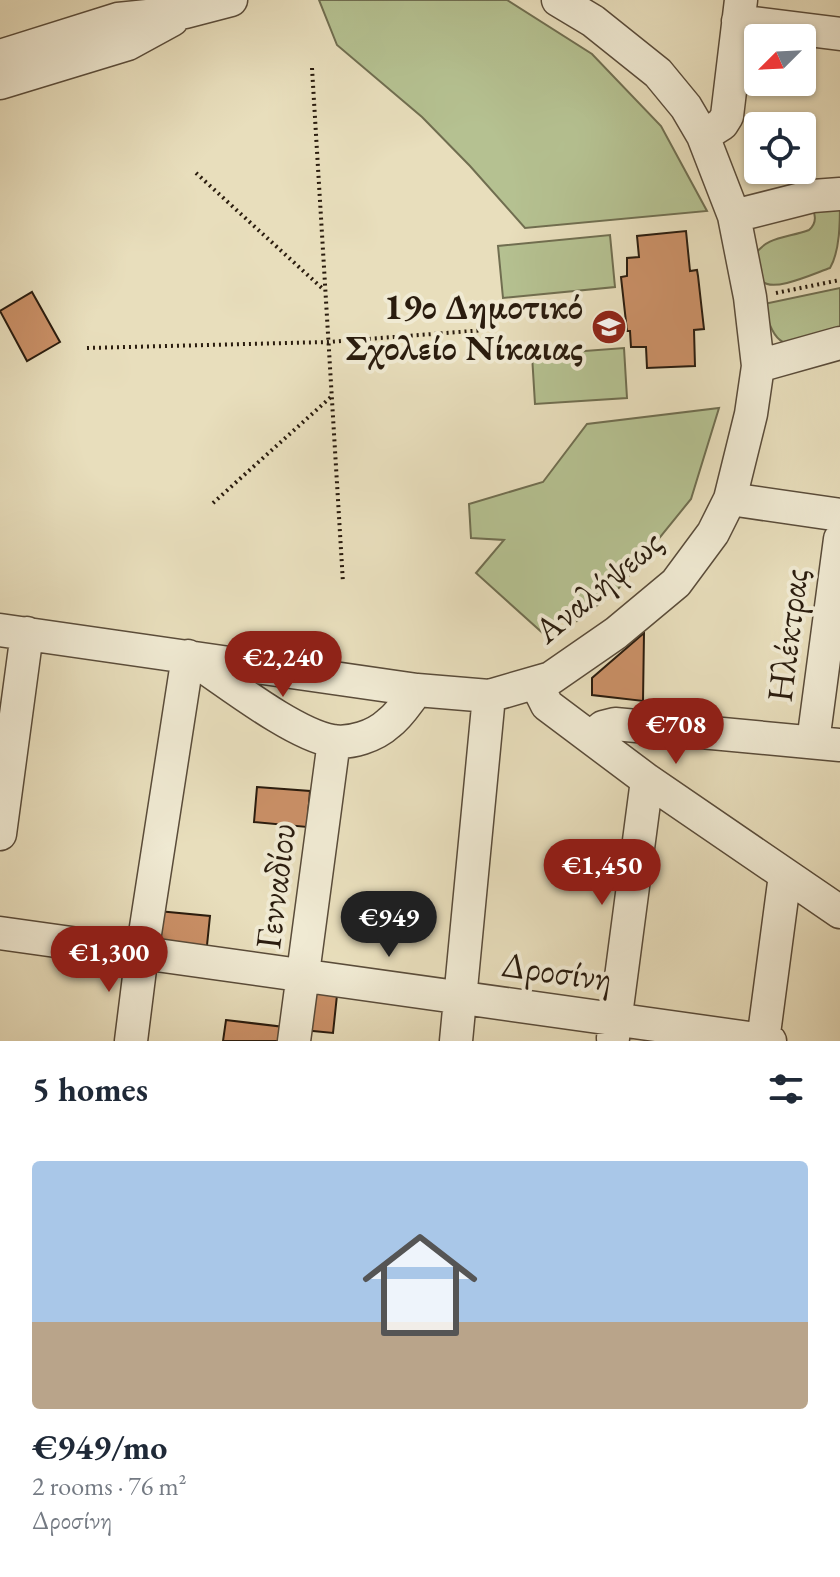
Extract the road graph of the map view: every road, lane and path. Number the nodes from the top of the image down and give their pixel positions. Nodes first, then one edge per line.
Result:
1 (231, 0) edge
2 (558, 0) edge
3 (185, 6) edge
4 (740, 11) edge
5 (840, 34) edge
6 (0, 56) edge
7 (312, 68) dead end
8 (0, 83) edge
9 (703, 136) junction
10 (196, 173) dead end
11 (840, 194) edge
12 (734, 216) junction
13 (840, 280) edge
14 (325, 290) junction
15 (750, 297) junction
16 (485, 330) dead end
17 (328, 342) junction
18 (840, 343) edge
19 (87, 348) dead end
20 (758, 366) junction
21 (332, 396) junction
22 (730, 499) junction
23 (213, 503) dead end
24 (840, 515) edge
25 (840, 539) edge
26 (343, 583) dead end
27 (0, 610) edge
28 (13, 632) edge
29 (188, 656) junction
30 (536, 683) junction
31 (417, 690) junction
32 (489, 696) junction
33 (592, 736) junction
34 (334, 741) junction
35 (827, 744) edge
36 (647, 780) junction
37 (0, 834) edge
38 (785, 875) junction
39 (840, 912) edge
40 (0, 933) edge
41 (142, 953) junction
42 (303, 976) junction
43 (462, 998) junction
44 (614, 1030) edge
45 (763, 1040) edge
46 (131, 1041) edge
47 (294, 1041) edge
48 (456, 1041) edge
49 (770, 1041) edge

1 - 3 street
2 - 9 street, Αναλήψεως
3 - 6 street
3 - 8 street
4 - 5 street
4 - 9 street
7 - 14 path
9 - 12 street, Αναλήψεως
10 - 14 path
11 - 12 street
12 - 15 street, Αναλήψεως
13 - 15 path
14 - 17 path
15 - 20 street, Αναλήψεως
16 - 17 path
17 - 19 path
17 - 21 path
18 - 20 street
20 - 22 street, Αναλήψεως
21 - 23 path
21 - 26 path
22 - 24 street
22 - 30 street, Αναλήψεως
25 - 35 street, Ηλέκτρας
27 - 28 street
28 - 29 street
28 - 37 street
29 - 31 street
29 - 34 street
29 - 41 street
30 - 32 street, Αναλήψεως
30 - 33 street
31 - 32 street
31 - 34 street
32 - 43 street
33 - 35 street
33 - 36 street
34 - 42 street, Γενναδίου
36 - 38 street
36 - 44 street
38 - 39 street
38 - 45 street
40 - 41 street, Δροσίνη
41 - 42 street, Δροσίνη
41 - 46 street
42 - 43 street, Δροσίνη
42 - 47 street, Γενναδίου
43 - 44 street, Δροσίνη
43 - 48 street
44 - 45 street, Δροσίνη
45 - 49 street, Δροσίνη

